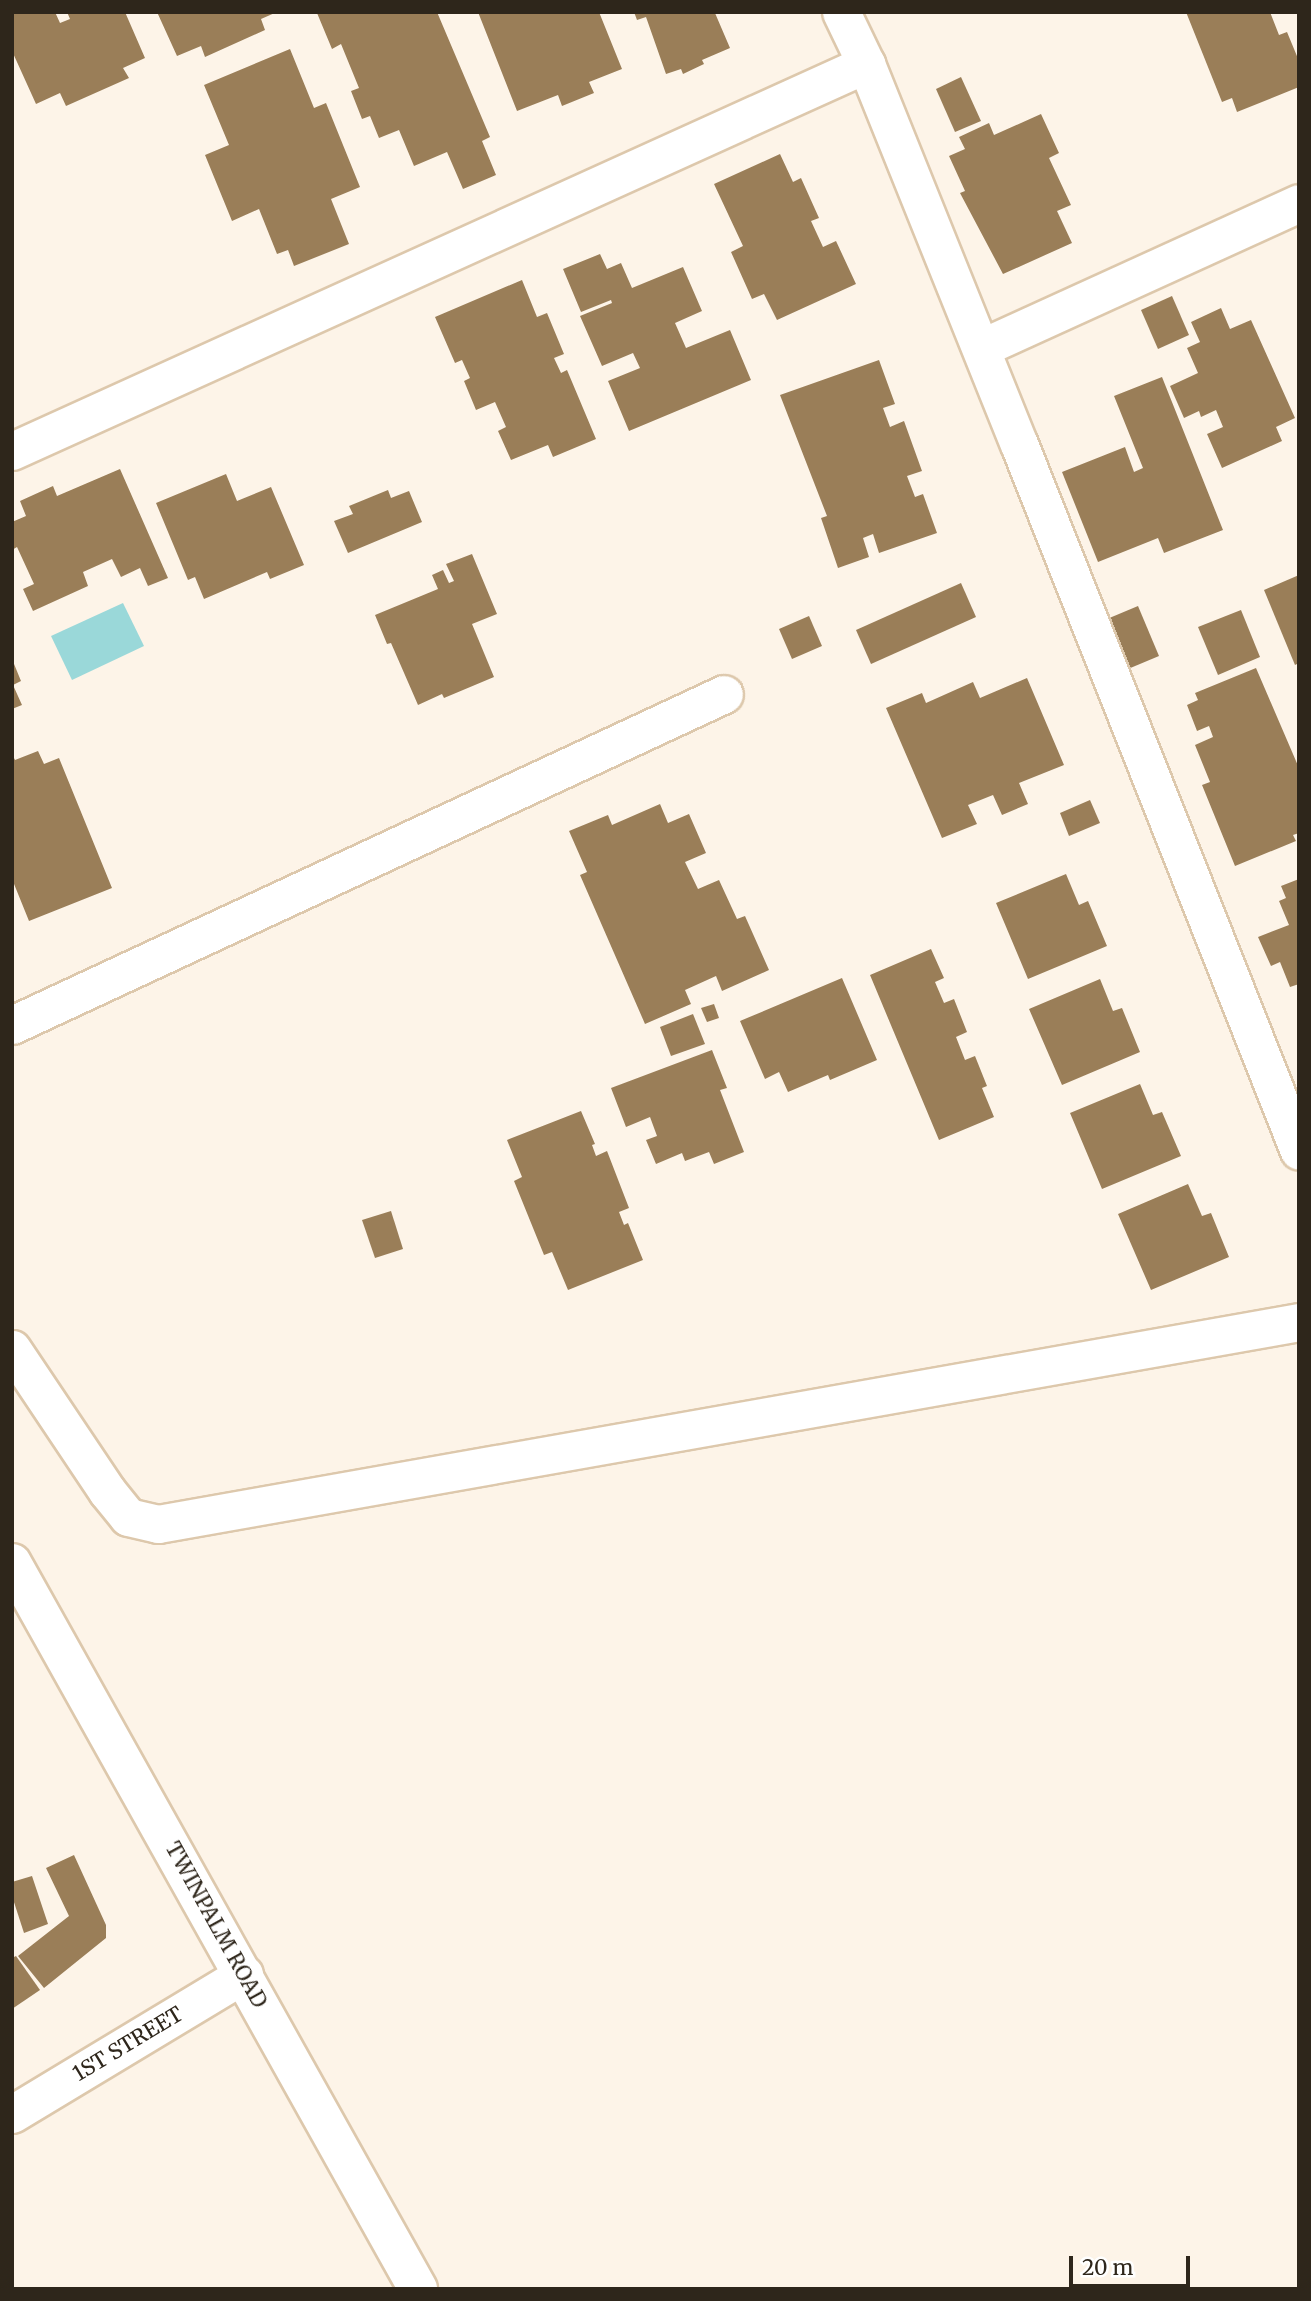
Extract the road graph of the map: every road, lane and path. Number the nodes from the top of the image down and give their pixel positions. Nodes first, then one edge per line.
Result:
1 (841, 12) edge
2 (866, 64) junction
3 (1299, 202) edge
4 (981, 348) junction
5 (12, 450) edge
6 (724, 694) dead end
7 (12, 1025) edge
8 (1299, 1151) edge
9 (1299, 1322) edge
10 (12, 1349) edge
11 (12, 1563) edge
12 (244, 1974) junction
13 (12, 2114) edge
14 (418, 2289) edge

1 - 2 street
2 - 4 street
2 - 5 street
3 - 4 street
4 - 8 street
6 - 7 street
9 - 10 street
11 - 12 main road, TWINPALM ROAD
12 - 13 street, 1ST STREET
12 - 14 main road, TWINPALM ROAD

